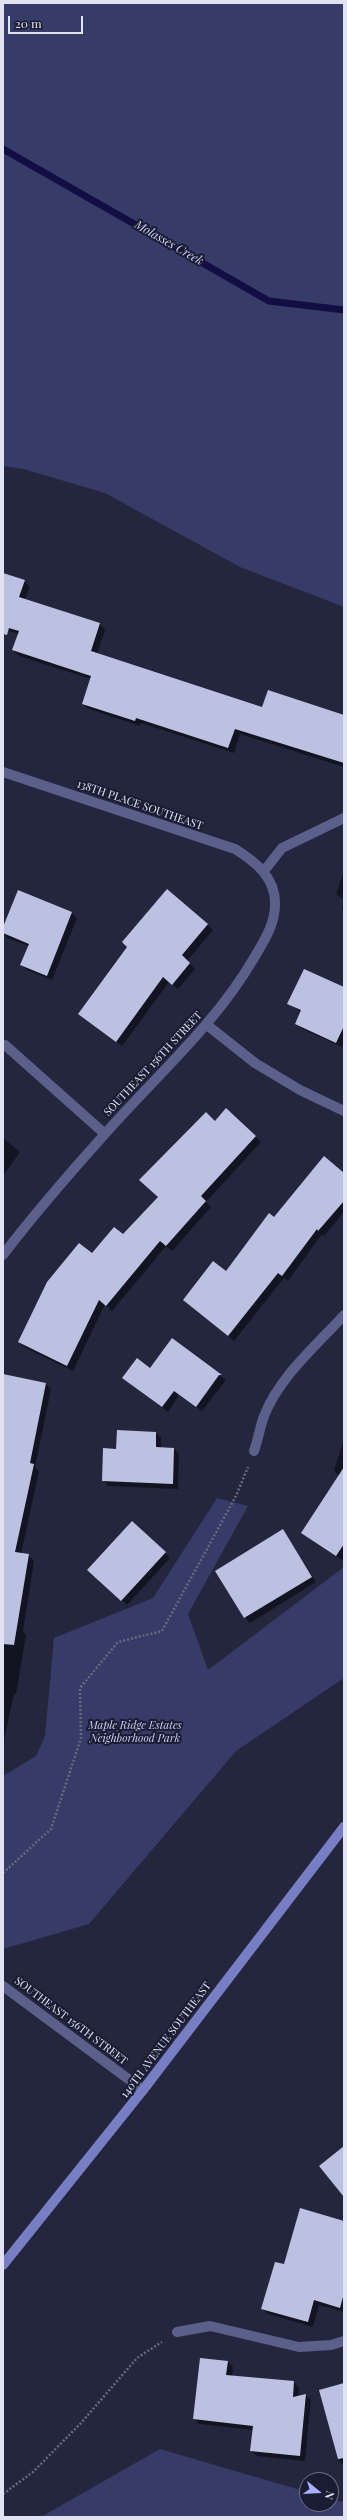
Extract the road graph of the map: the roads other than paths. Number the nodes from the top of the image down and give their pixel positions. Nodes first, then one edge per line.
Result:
1 (3, 772) edge
2 (344, 818) edge
3 (264, 871) junction
4 (207, 1025) junction
5 (5, 1045) dead end
6 (344, 1111) edge
7 (105, 1134) junction
8 (3, 1255) edge
9 (344, 1316) edge
10 (254, 1451) road end
11 (344, 1827) edge
12 (3, 1986) edge
13 (143, 2090) junction
14 (3, 2265) edge
15 (177, 2332) road end
16 (344, 2341) edge

1 - 3 street, 138TH PLACE SOUTHEAST
2 - 3 street
3 - 4 street, SOUTHEAST 156TH STREET
4 - 6 street
4 - 7 street, SOUTHEAST 156TH STREET
5 - 7 street
7 - 8 street, SOUTHEAST 156TH STREET
9 - 10 street
11 - 13 main road, 140TH AVENUE SOUTHEAST
12 - 13 street, SOUTHEAST 156TH STREET
13 - 14 main road, 140TH AVENUE SOUTHEAST
15 - 16 street

